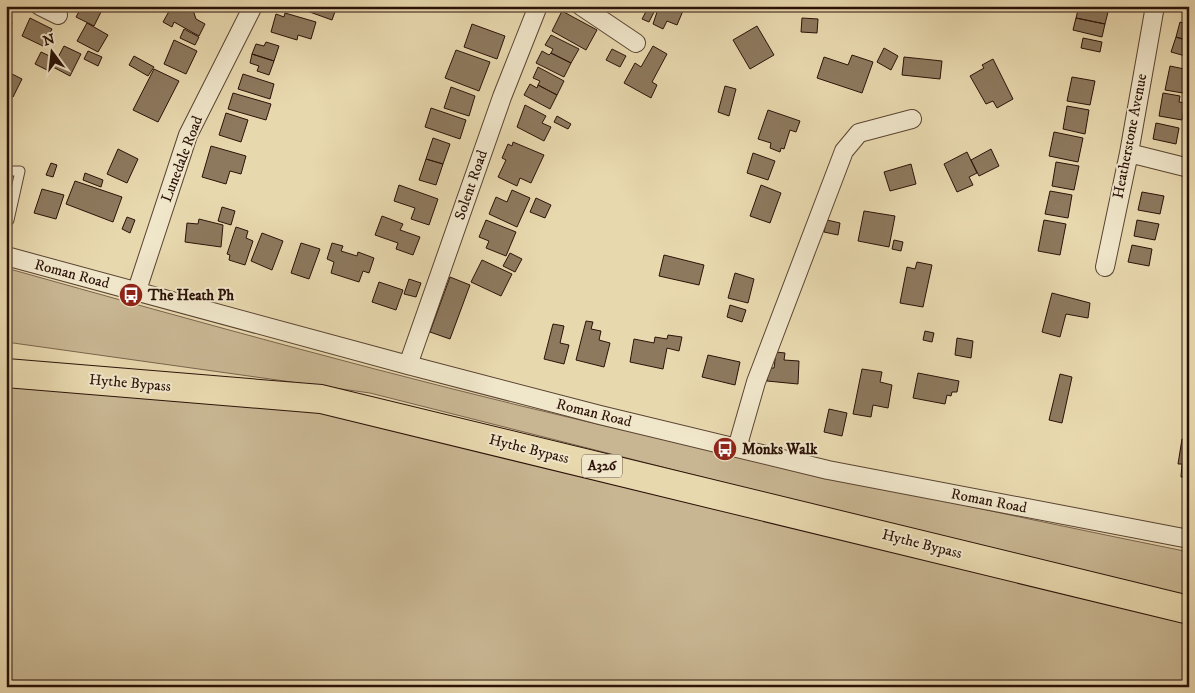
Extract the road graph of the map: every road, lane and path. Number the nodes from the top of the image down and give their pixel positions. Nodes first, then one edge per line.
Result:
1 (40, 6) edge
2 (254, 6) edge
3 (538, 6) edge
4 (581, 6) edge
5 (1155, 6) edge
6 (58, 15) dead end
7 (636, 43) dead end
8 (912, 119) dead end
9 (1129, 152) junction
10 (1189, 168) edge
11 (6, 171) edge
12 (6, 220) edge
13 (6, 256) edge
14 (1105, 266) dead end
15 (137, 290) junction
16 (408, 365) junction
17 (6, 373) edge
18 (737, 448) junction
19 (1189, 539) edge
20 (1189, 610) edge

1 - 6 street
2 - 15 street, Lunedale Road
3 - 16 street, Solent Road
4 - 7 street
5 - 9 street, Heatherstone Avenue
8 - 18 street
9 - 10 street
9 - 14 street, Heatherstone Avenue
11 - 12 lane
13 - 15 street, Roman Road
15 - 16 street, Roman Road
16 - 18 street, Roman Road
17 - 20 main road, Hythe Bypass / A326
18 - 19 street, Roman Road

